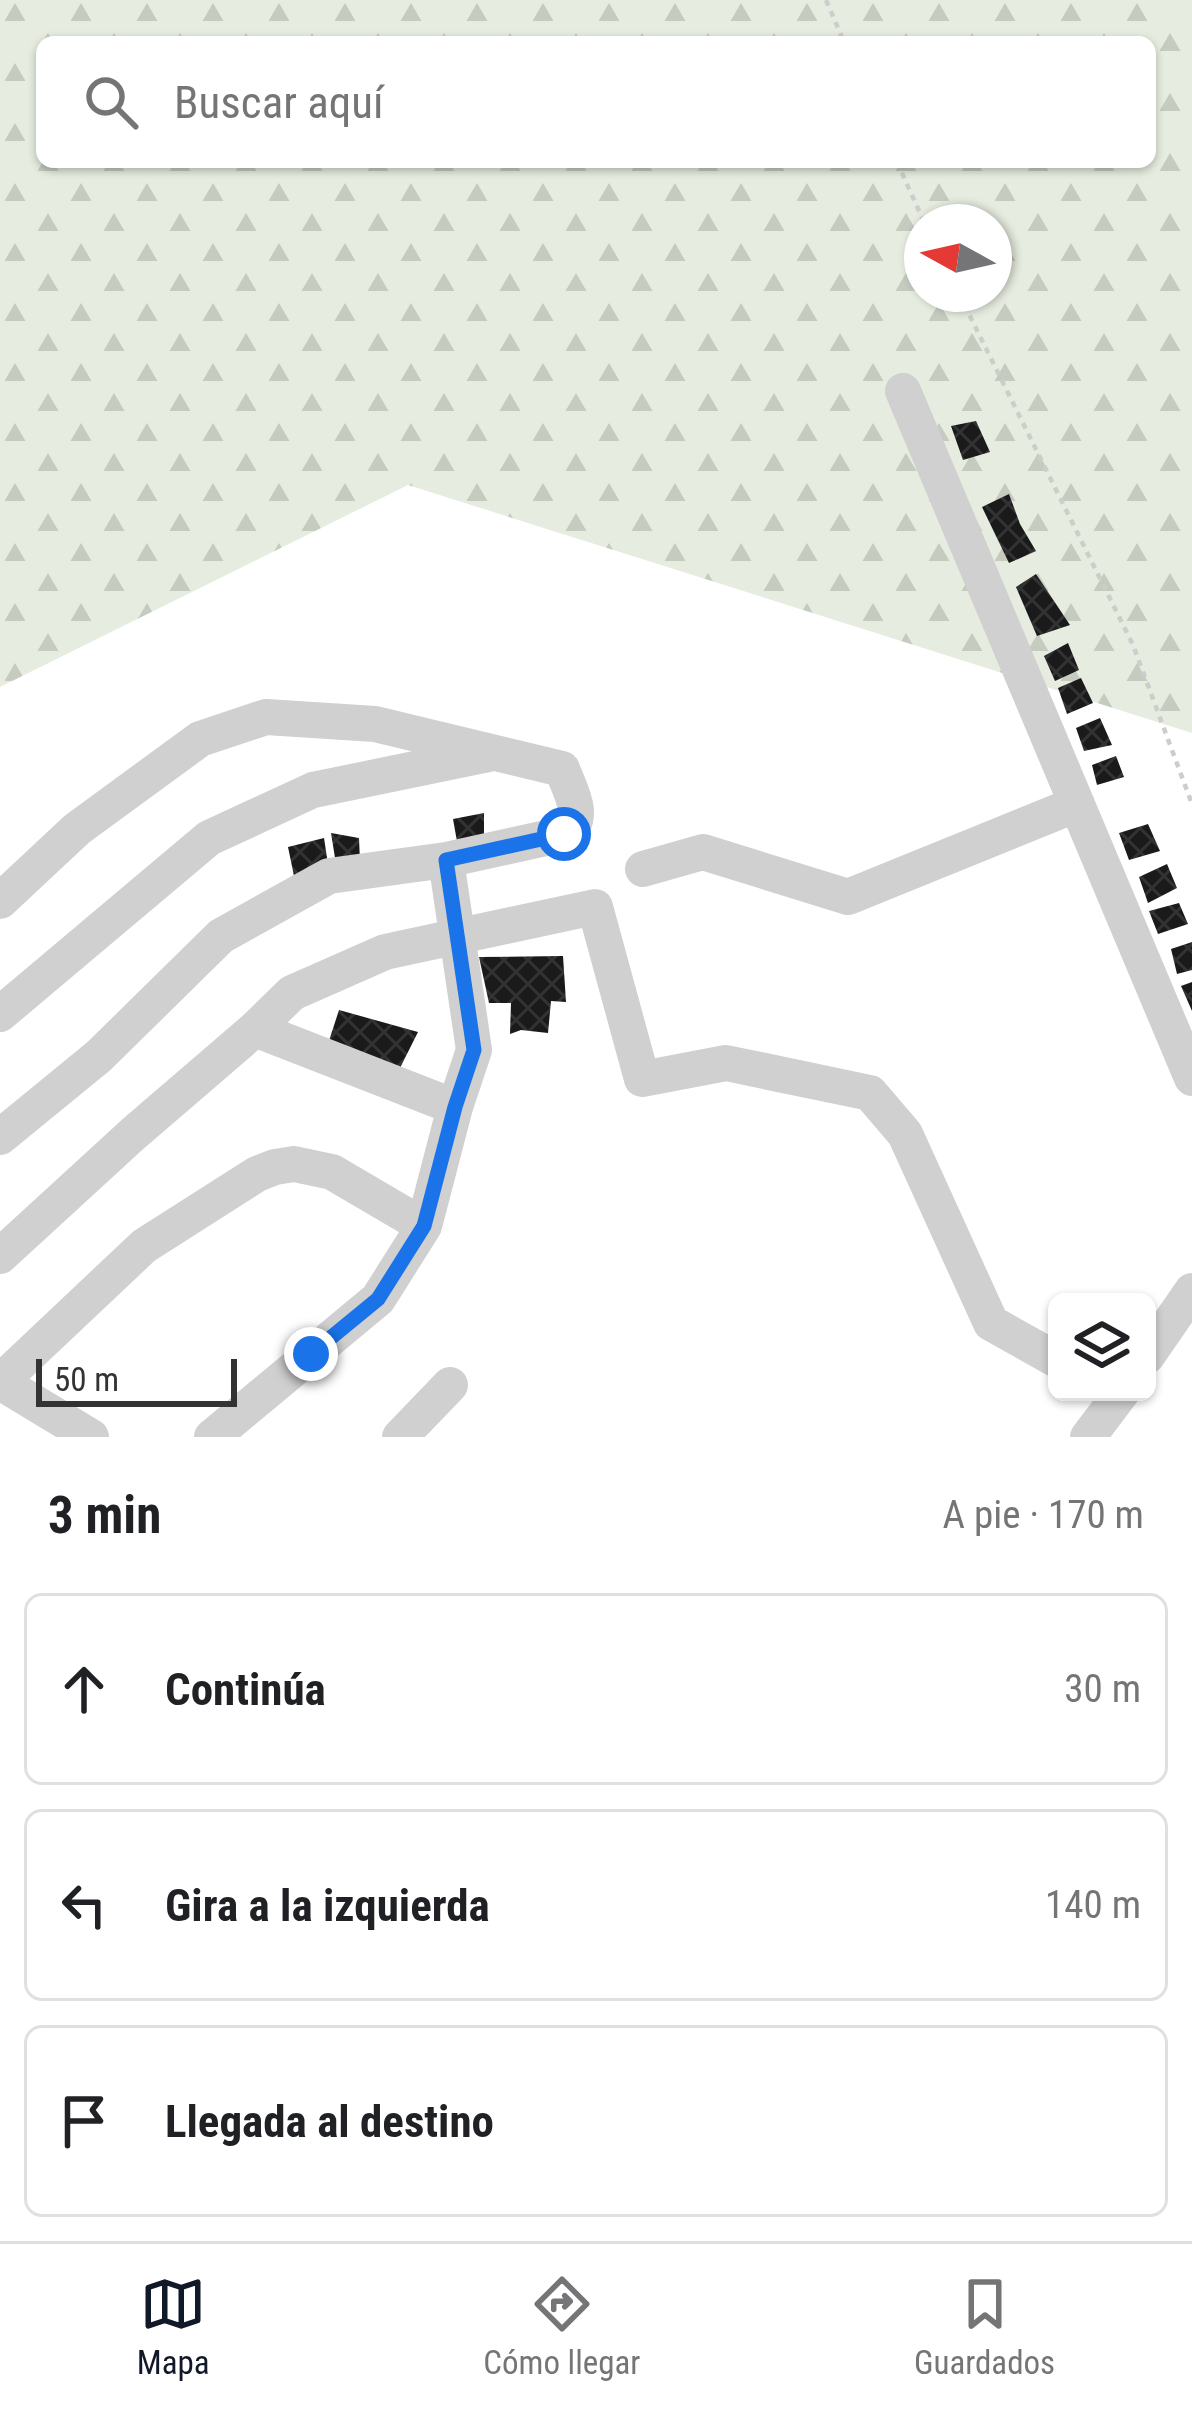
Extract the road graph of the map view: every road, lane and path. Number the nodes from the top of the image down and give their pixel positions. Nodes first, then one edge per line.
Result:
1 (826, 0) edge
2 (841, 36) edge
3 (900, 168) edge
4 (916, 204) edge
5 (968, 312) edge
6 (903, 391) dead end
7 (498, 752) junction
8 (1192, 803) edge
9 (1077, 804) junction
10 (446, 860) junction
11 (644, 869) dead end
12 (0, 901) edge
13 (459, 936) junction
14 (0, 1014) edge
15 (255, 1029) junction
16 (1192, 1078) edge
17 (455, 1107) junction
18 (0, 1137) edge
19 (424, 1226) junction
20 (0, 1256) edge
21 (1192, 1291) edge
22 (1156, 1343) edge
23 (1048, 1355) edge
24 (450, 1384) dead end
25 (1115, 1401) edge
26 (91, 1437) edge
27 (212, 1437) edge
28 (400, 1437) edge
29 (1088, 1437) edge

1 - 2 path
3 - 4 path
5 - 8 path
6 - 9 street
7 - 10 street
7 - 12 street
7 - 14 street
9 - 11 street
9 - 16 street
10 - 13 street
10 - 18 street
13 - 15 street
13 - 17 street
13 - 23 street
15 - 17 street
15 - 20 street
17 - 19 street
19 - 26 street
19 - 27 street
21 - 22 street
24 - 28 street
25 - 29 street

